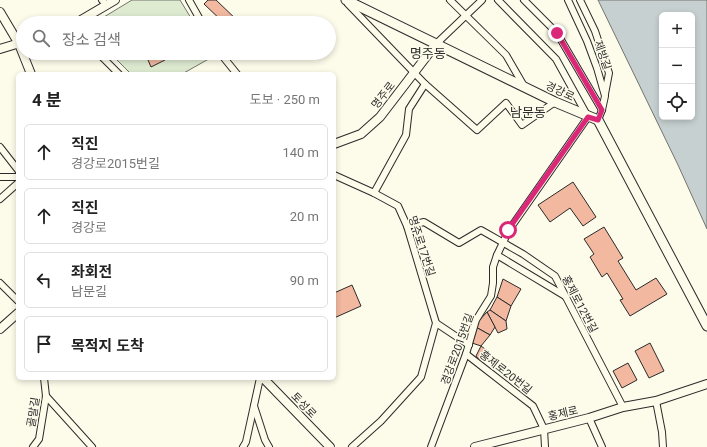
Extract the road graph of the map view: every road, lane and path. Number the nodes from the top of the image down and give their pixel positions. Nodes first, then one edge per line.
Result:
1 (115, 0) edge
2 (189, 0) edge
3 (345, 0) edge
4 (450, 0) edge
5 (482, 0) edge
6 (498, 0) edge
7 (524, 0) edge
8 (568, 0) edge
9 (580, 0) edge
10 (104, 3) edge
11 (0, 12) edge
12 (86, 16) edge
13 (198, 16) edge
14 (466, 16) junction
15 (16, 36) edge
16 (16, 44) edge
17 (436, 44) junction
18 (0, 49) edge
19 (26, 60) edge
20 (105, 60) edge
21 (225, 60) edge
22 (30, 72) edge
23 (117, 72) edge
24 (235, 72) edge
25 (414, 73) junction
26 (425, 84) junction
27 (525, 88) junction
28 (605, 96) junction
29 (555, 102) junction
30 (602, 110) junction
31 (588, 117) junction
32 (598, 120) junction
33 (336, 143) edge
34 (0, 147) edge
35 (16, 167) edge
36 (336, 176) edge
37 (0, 177) edge
38 (16, 177) edge
39 (16, 185) edge
40 (374, 193) junction
41 (0, 199) edge
42 (407, 226) junction
43 (502, 242) junction
44 (497, 255) junction
45 (0, 283) edge
46 (566, 296) junction
47 (16, 299) edge
48 (16, 315) edge
49 (436, 323) junction
50 (707, 326) edge
51 (0, 329) edge
52 (469, 345) junction
53 (466, 354) junction
54 (44, 380) edge
55 (259, 380) edge
56 (265, 380) edge
57 (707, 384) edge
58 (46, 396) junction
59 (656, 401) junction
60 (253, 404) junction
61 (623, 406) junction
62 (590, 418) junction
63 (544, 429) junction
64 (501, 444) edge
65 (33, 447) edge
66 (92, 447) edge
67 (243, 447) edge
68 (269, 447) edge
69 (330, 447) edge
70 (352, 447) edge
71 (431, 447) edge
72 (475, 447) edge
73 (546, 447) edge
74 (602, 447) edge
75 (662, 447) edge

1 - 10 street
2 - 13 street
3 - 17 main road, 경강로
3 - 25 street
4 - 14 street
5 - 14 street
6 - 31 street
7 - 30 street
8 - 28 street, 제방길
9 - 28 street
10 - 12 street
11 - 15 street
14 - 17 street
14 - 27 street
16 - 18 street
17 - 25 street, 명주로
17 - 27 main road, 경강로
19 - 22 street
20 - 23 street
21 - 24 street
25 - 26 street
25 - 33 street, 명주로
26 - 29 street
26 - 40 street
27 - 29 main road, 경강로
28 - 30 street, 제방길
29 - 31 main road, 경강로
30 - 32 street, 제방길
31 - 32 main road, 경강로
31 - 43 street, 경강로2015번길
32 - 50 main road
34 - 35 street
36 - 40 street, 명주로17번길
37 - 38 street
39 - 41 street
40 - 42 street, 명주로17번길
42 - 43 street, 홍제로12번길
42 - 49 street, 명주로17번길
43 - 44 street, 경강로2015번길
43 - 46 street, 홍제로12번길
44 - 46 street
44 - 52 street, 경강로2015번길
45 - 47 street
46 - 61 street, 홍제로12번길
48 - 51 street
49 - 52 street
49 - 70 street
52 - 53 street, 경강로2015번길
53 - 63 street, 홍제로20번길
53 - 71 street, 경강로2015번길
54 - 58 street, 골말길
55 - 60 street
56 - 69 street, 토성로
57 - 59 street, 홍제로
58 - 65 street, 골말길
58 - 66 street
59 - 61 street, 홍제로
59 - 75 street
60 - 67 street
60 - 68 street
61 - 62 street, 홍제로
62 - 63 street, 홍제로
62 - 74 street
63 - 64 street, 홍제로
63 - 73 street, 홍제로20번길
64 - 72 street, 홍제로

